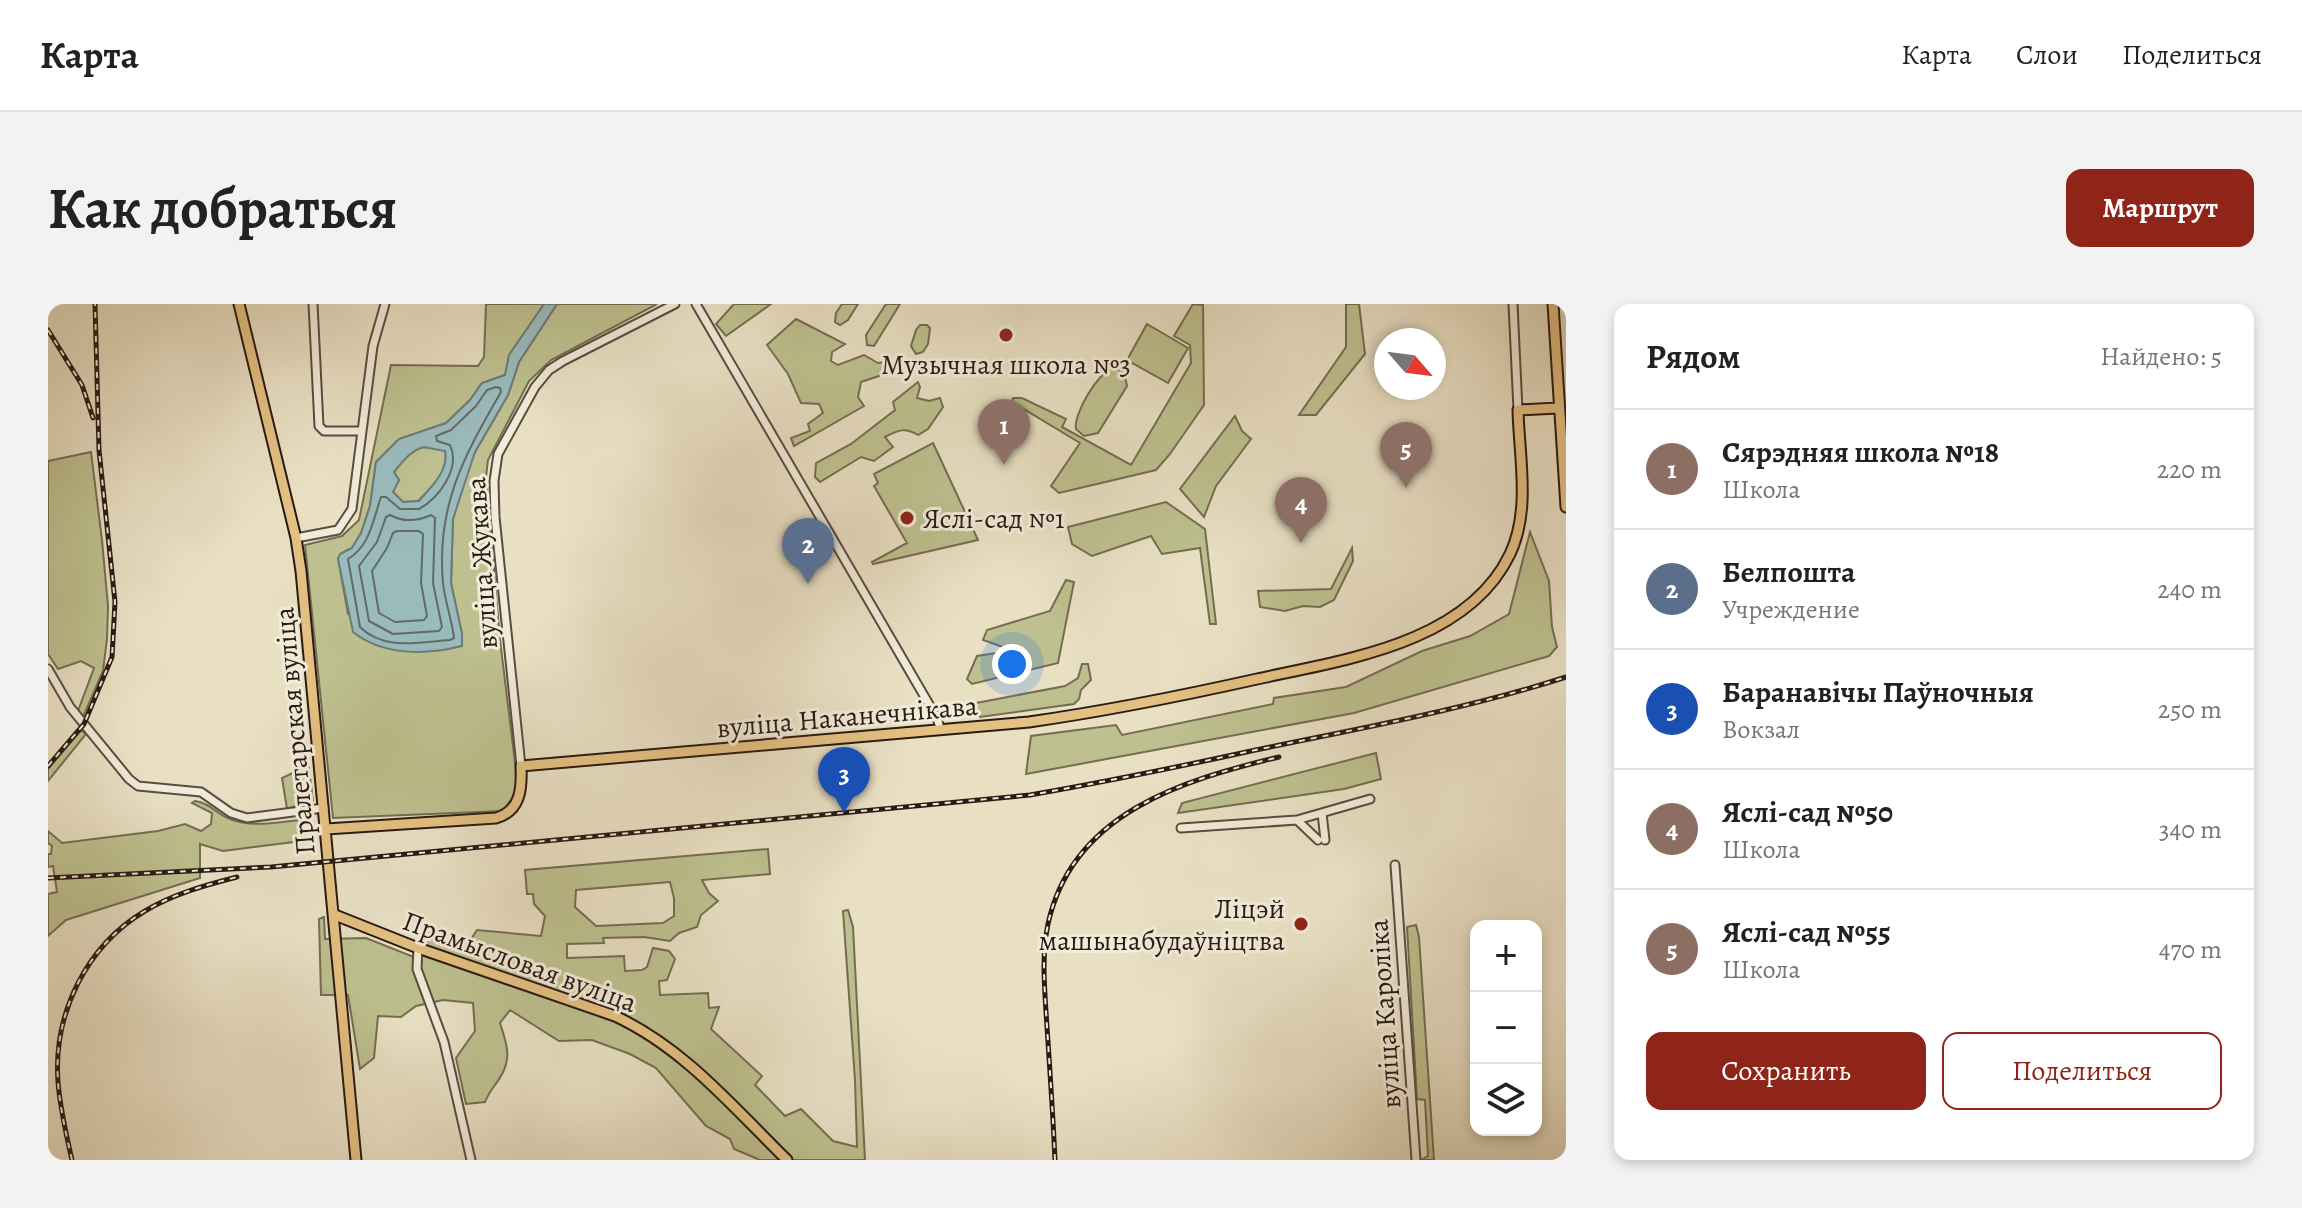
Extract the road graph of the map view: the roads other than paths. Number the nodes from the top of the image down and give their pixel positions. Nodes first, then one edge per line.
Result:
1 (239, 304) edge
2 (313, 304) edge
3 (385, 304) edge
4 (675, 304) edge
5 (696, 304) edge
6 (1513, 304) edge
7 (1553, 304) edge
8 (1558, 408) junction
9 (1518, 410) junction
10 (361, 431) junction
11 (1566, 507) edge
12 (296, 538) junction
13 (48, 669) edge
14 (940, 728) junction
15 (521, 766) junction
16 (1370, 799) dead end
17 (324, 808) junction
18 (1322, 813) junction
19 (1297, 820) junction
20 (1181, 828) dead end
21 (326, 829) junction
22 (1395, 865) dead end
23 (335, 915) junction
24 (418, 948) junction
25 (356, 1160) edge
26 (471, 1160) edge
27 (787, 1160) edge
28 (1416, 1160) edge

1 - 12 main road, Пралетарская вуліца
2 - 10 street
3 - 10 street
4 - 15 street, вуліца Жукава
5 - 14 street
6 - 9 street, вуліца Наканечнікава
7 - 8 main road
8 - 9 main road
8 - 11 main road
9 - 14 main road, вуліца Наканечнікава
10 - 12 street
12 - 17 main road, Пралетарская вуліца
13 - 17 street
14 - 15 main road, вуліца Наканечнікава
15 - 21 main road
16 - 18 street
17 - 21 main road, Пралетарская вуліца
18 - 19 street
18 - 19 street
19 - 20 street
21 - 23 main road, Пралетарская вуліца
22 - 28 street, вуліца Кароліка
23 - 24 main road, Прамысловая вуліца
23 - 25 main road, Пралетарская вуліца
24 - 26 street
24 - 27 main road, Прамысловая вуліца

